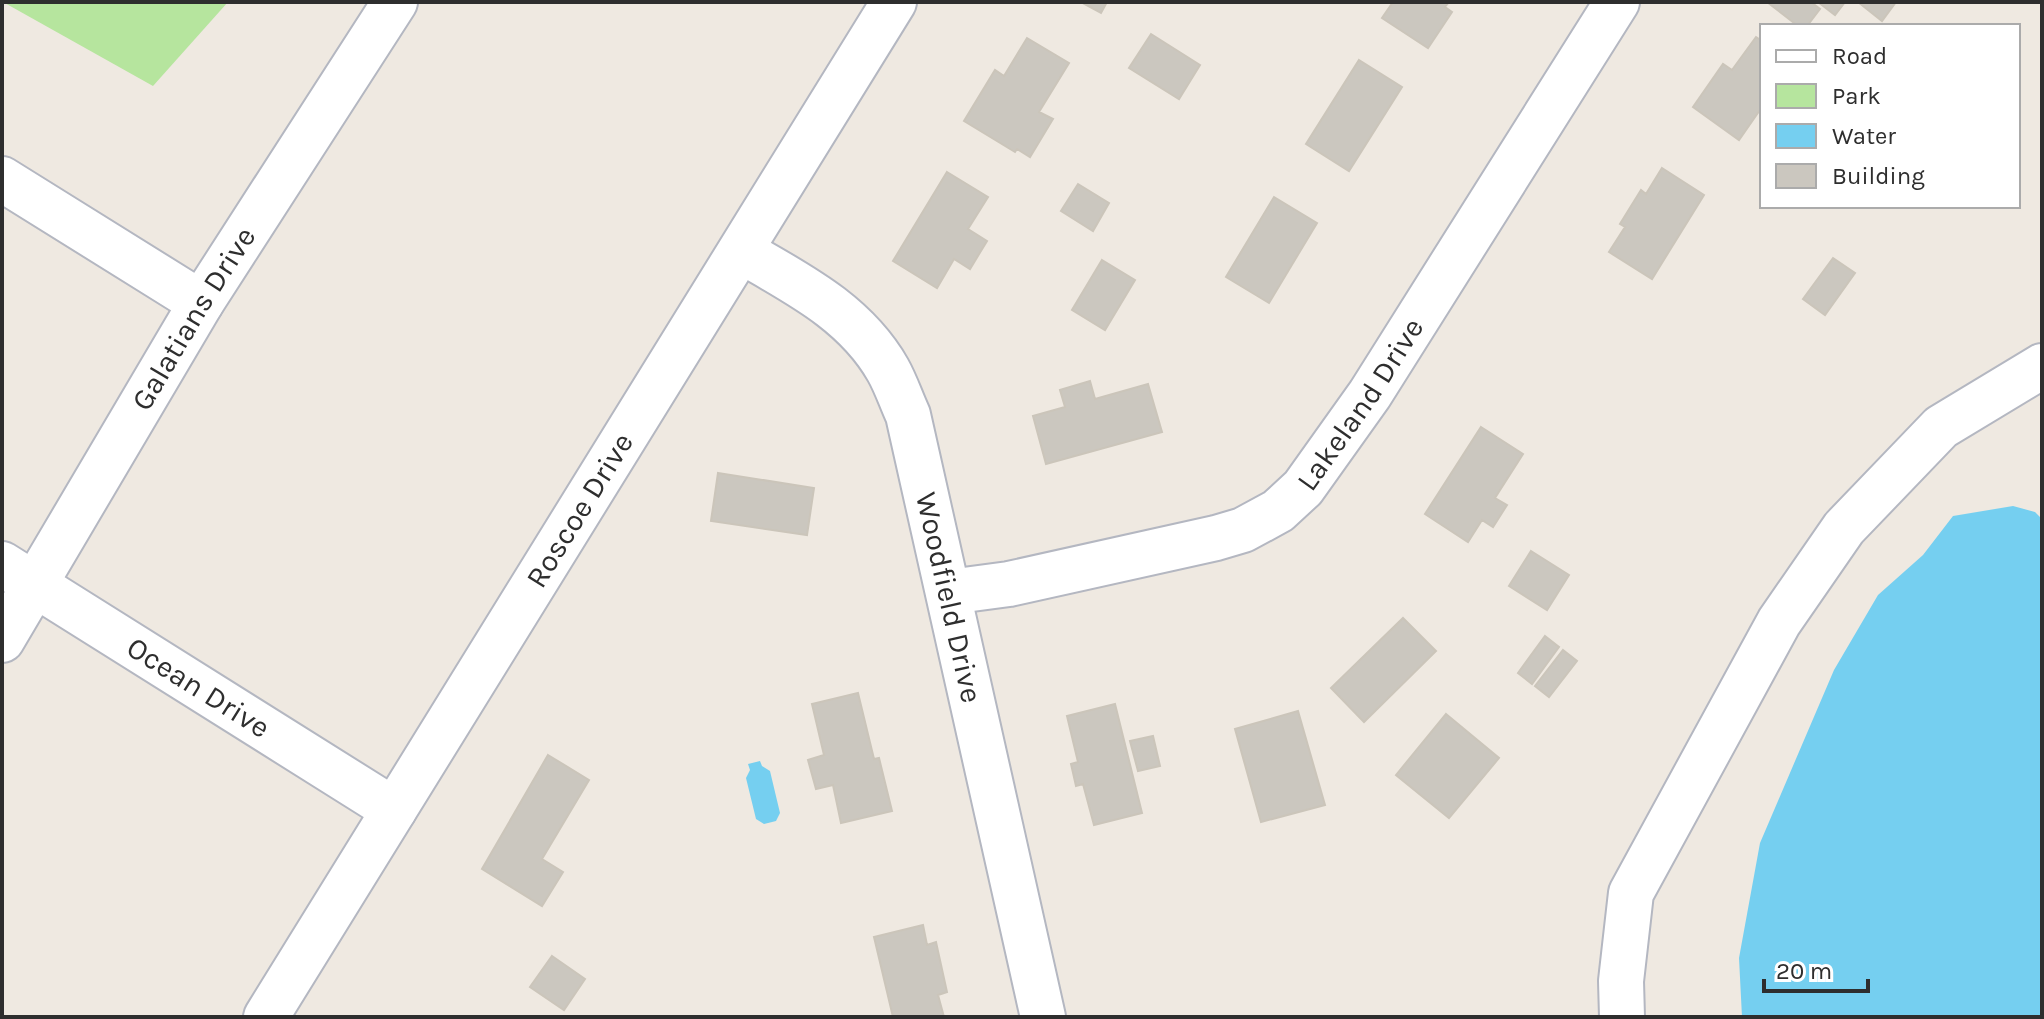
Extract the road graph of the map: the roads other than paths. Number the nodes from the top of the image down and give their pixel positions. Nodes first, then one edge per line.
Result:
1 (395, 2) edge
2 (894, 2) edge
3 (1617, 2) edge
4 (2, 179) edge
5 (741, 251) junction
6 (201, 303) junction
7 (2042, 366) edge
8 (19, 574) edge
9 (949, 592) junction
10 (2, 640) edge
11 (394, 810) junction
12 (266, 1017) edge
13 (1043, 1017) edge
14 (1622, 1017) edge

1 - 6 street, Galatians Drive
2 - 5 street, Roscoe Drive
3 - 9 street, Lakeland Drive
4 - 6 street
5 - 9 street, Woodfield Drive
5 - 11 street, Roscoe Drive
6 - 8 street, Galatians Drive
7 - 14 street
8 - 10 street, Galatians Drive
8 - 11 street, Ocean Drive
9 - 13 street, Woodfield Drive
11 - 12 street, Roscoe Drive

